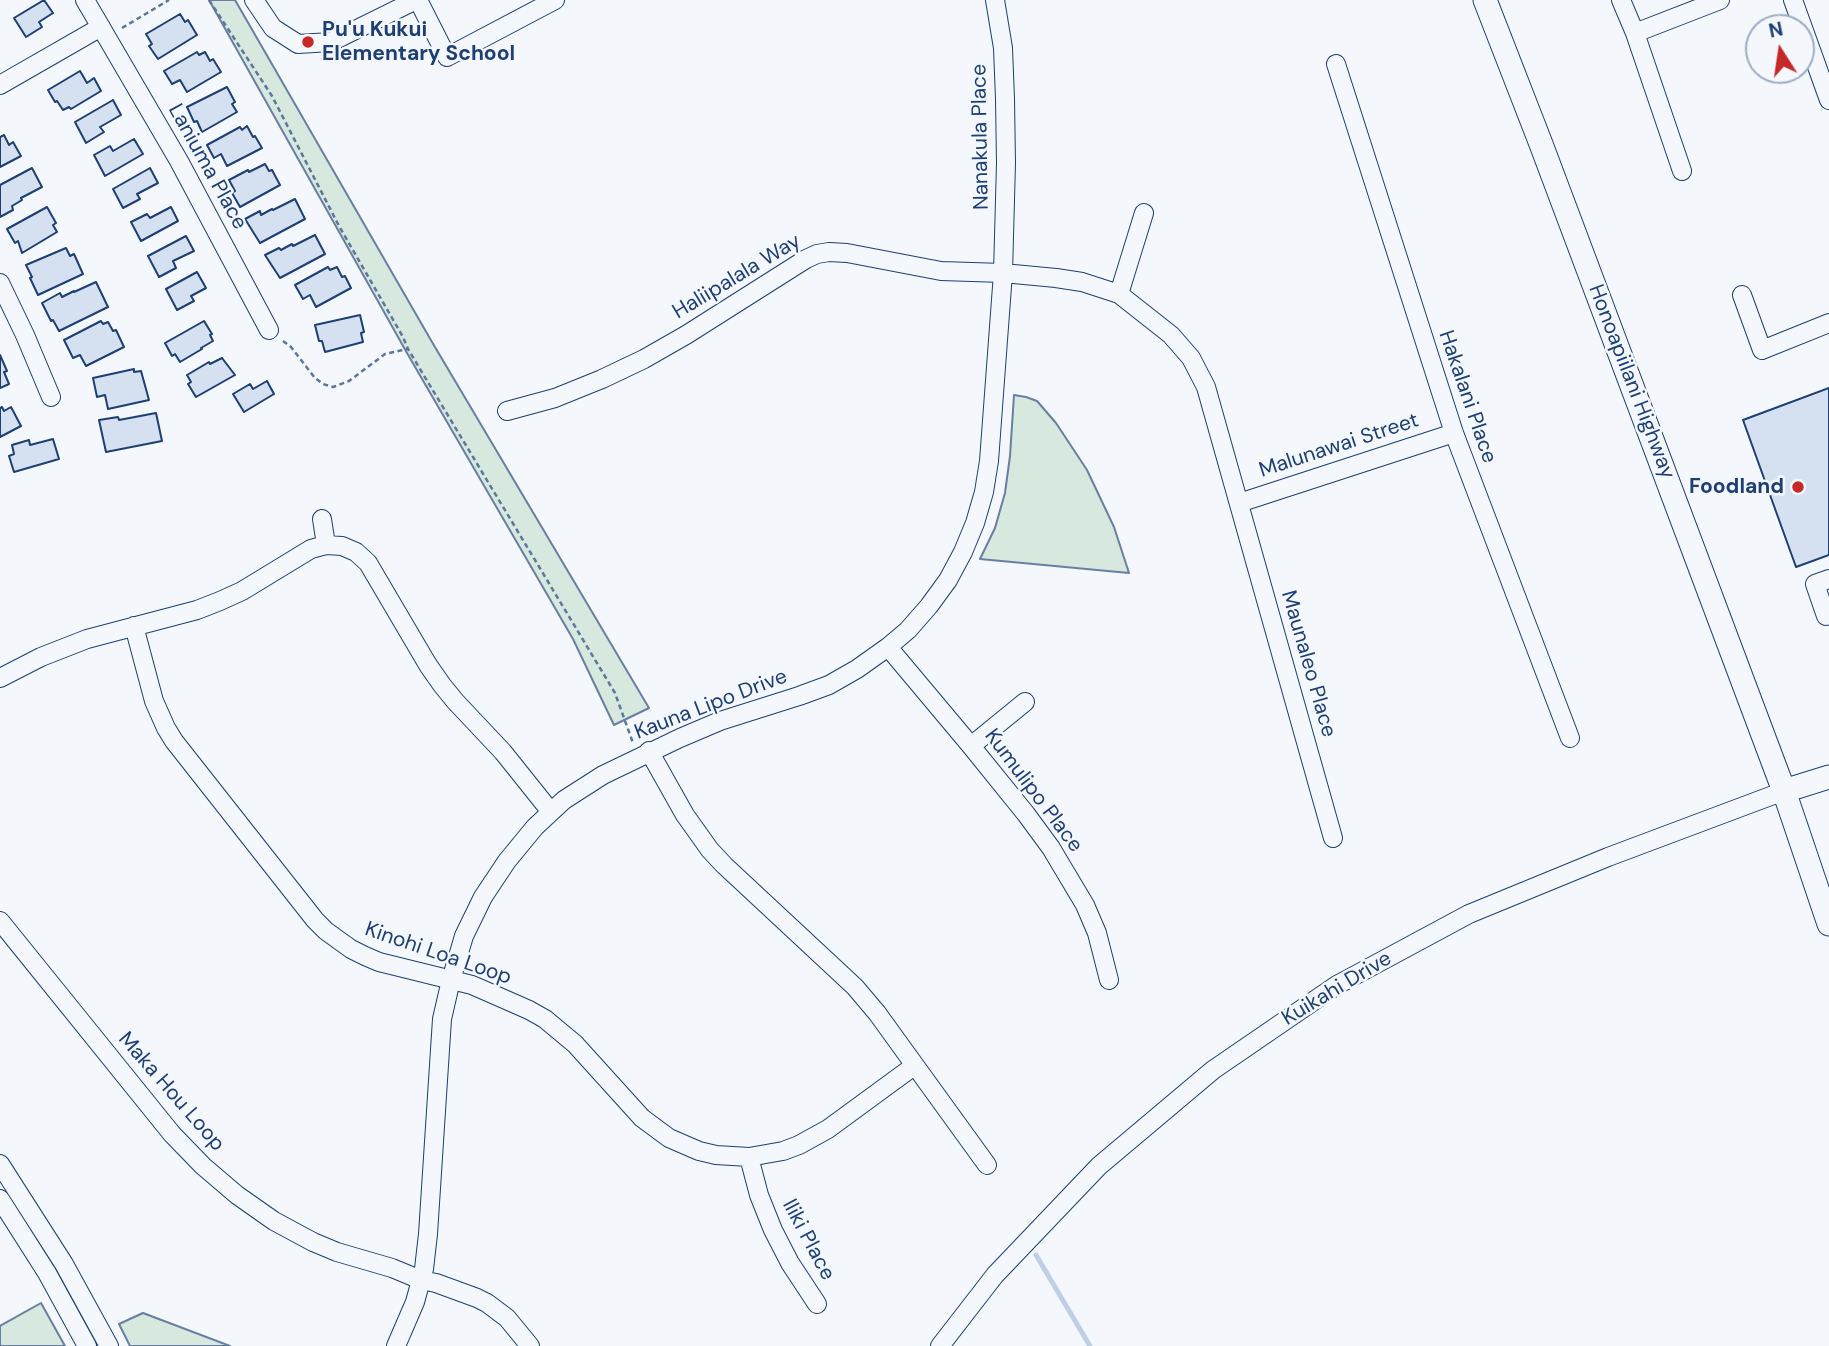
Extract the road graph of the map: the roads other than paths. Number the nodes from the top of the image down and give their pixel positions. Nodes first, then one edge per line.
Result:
1 (85, 0) edge
2 (254, 0) edge
3 (417, 0) edge
4 (555, 0) edge
5 (995, 0) edge
6 (1485, 0) edge
7 (1621, 0) edge
8 (1720, 0) edge
9 (1793, 0) edge
10 (104, 32) junction
11 (1635, 33) junction
12 (1336, 64) dead end
13 (0, 85) edge
14 (1829, 100) edge
15 (1682, 171) dead end
16 (1144, 213) dead end
17 (1003, 273) junction
18 (0, 284) edge
19 (1119, 294) junction
20 (1742, 295) dead end
21 (1829, 323) edge
22 (269, 330) road end
23 (51, 397) dead end
24 (507, 411) dead end
25 (1454, 433) junction
26 (1239, 503) junction
27 (321, 519) dead end
28 (326, 545) junction
29 (1829, 579) edge
30 (1829, 615) edge
31 (134, 626) junction
32 (888, 647) junction
33 (0, 678) edge
34 (1025, 702) dead end
35 (1570, 738) dead end
36 (971, 746) junction
37 (644, 754) junction
38 (1829, 777) edge
39 (1784, 791) junction
40 (551, 812) junction
41 (1333, 838) dead end
42 (0, 920) edge
43 (1829, 924) edge
44 (451, 980) junction
45 (1109, 981) dead end
46 (914, 1066) junction
47 (749, 1157) junction
48 (0, 1164) edge
49 (987, 1165) dead end
50 (0, 1199) edge
51 (421, 1280) junction
52 (817, 1304) dead end
53 (87, 1346) edge
54 (109, 1346) edge
55 (396, 1346) edge
56 (530, 1346) edge
57 (940, 1346) edge

1 - 10 street, Laniuma Place
2 - 3 street
3 - 4 street
5 - 17 street, Nanakula Place
6 - 39 main road, Honoapiilani Highway
7 - 11 street
8 - 11 street
9 - 14 street
10 - 13 street
10 - 22 street, Laniuma Place
11 - 15 street
12 - 25 street, Hakalani Place
16 - 19 street
17 - 19 street, Haliipalala Way
17 - 24 street, Haliipalala Way
17 - 32 street, Kauna Lipo Drive
18 - 23 street
19 - 26 street, Maunaleo Place
20 - 21 street
25 - 26 street, Malunawai Street
25 - 35 street, Hakalani Place
26 - 41 street, Maunaleo Place
27 - 28 street
28 - 31 street
28 - 40 street
29 - 30 street
31 - 33 street
31 - 44 street, Kinohi Loa Loop
32 - 36 street, Kumulipo Place
32 - 37 street, Kauna Lipo Drive
34 - 36 street
36 - 45 street, Kumulipo Place
37 - 40 street, Kauna Lipo Drive
37 - 46 street
38 - 39 main road, Kuikahi Drive
39 - 43 main road, Honoapiilani Highway
39 - 57 street, Kuikahi Drive
40 - 44 street, Kauna Lipo Drive
42 - 51 street, Maka Hou Loop
44 - 47 street, Kinohi Loa Loop
44 - 51 street, Kauna Lipo Drive
46 - 47 street, Kinohi Loa Loop
46 - 49 street
47 - 52 street, Iliki Place
48 - 54 street
50 - 53 street
51 - 55 street, Kauna Lipo Drive
51 - 56 street, Maka Hou Loop

